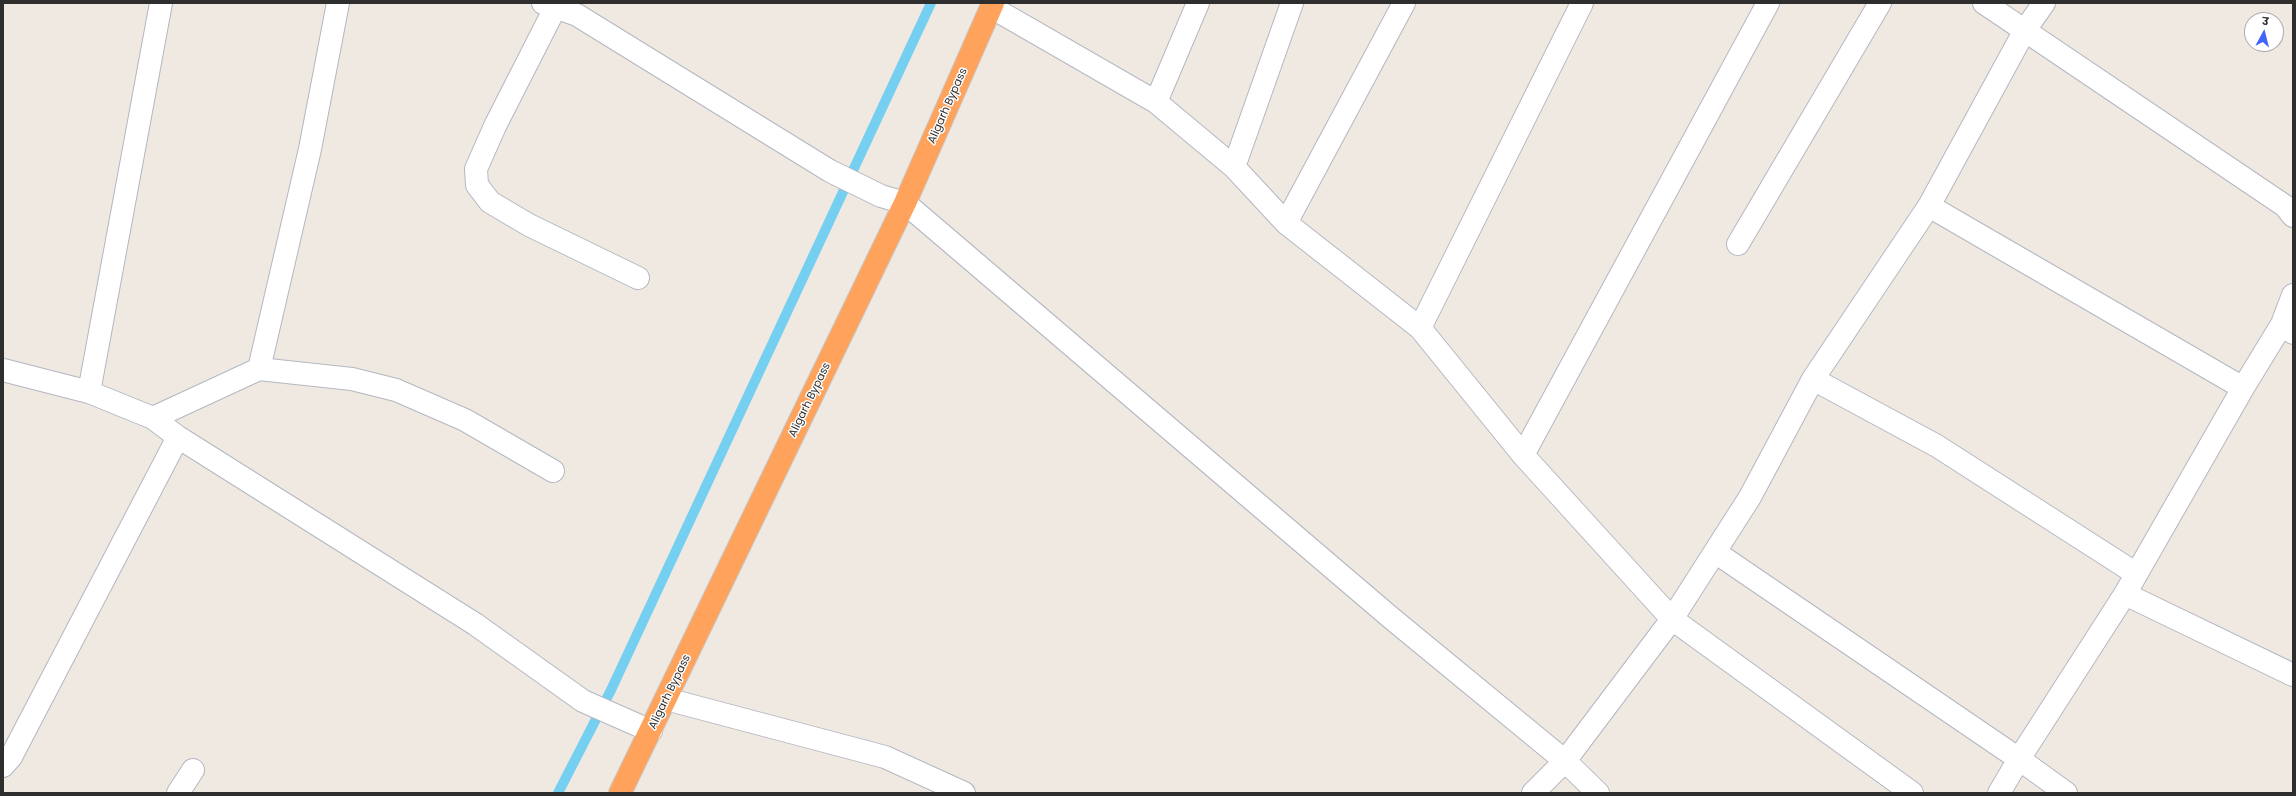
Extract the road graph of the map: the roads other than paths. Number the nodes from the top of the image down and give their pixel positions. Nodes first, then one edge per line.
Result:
1 (161, 3) edge
2 (338, 3) edge
3 (1198, 3) edge
4 (1292, 3) edge
5 (1404, 3) edge
6 (1582, 3) edge
7 (1768, 3) edge
8 (1880, 3) edge
9 (1984, 3) edge
10 (2044, 3) edge
11 (549, 5) edge
12 (992, 5) edge
13 (2025, 30) junction
14 (1156, 102) junction
15 (1234, 167) junction
16 (905, 203) junction
17 (1929, 206) junction
18 (2293, 216) edge
19 (1286, 223) junction
20 (1738, 244) dead end
21 (638, 278) dead end
22 (2293, 295) edge
23 (1420, 328) junction
24 (2288, 329) edge
25 (259, 369) junction
26 (3, 370) edge
27 (1813, 379) junction
28 (2242, 388) junction
29 (89, 392) junction
30 (153, 418) junction
31 (178, 437) junction
32 (1523, 455) junction
33 (553, 471) dead end
34 (1715, 552) junction
35 (2135, 573) junction
36 (2125, 594) junction
37 (1672, 619) junction
38 (2292, 674) edge
39 (666, 700) junction
40 (650, 731) junction
41 (2019, 759) junction
42 (1564, 761) junction
43 (3, 766) edge
44 (193, 770) dead end
45 (178, 793) edge
46 (620, 793) edge
47 (964, 793) edge
48 (1533, 793) edge
49 (1598, 793) edge
50 (1912, 793) edge
51 (1999, 793) edge
52 (2066, 793) edge

1 - 29 street
2 - 25 street
3 - 14 street
4 - 15 street
5 - 19 street
6 - 23 street
7 - 32 street
8 - 20 street
9 - 13 street
10 - 13 street
11 - 16 street
11 - 21 street
12 - 14 street
12 - 16 highway, Aligarh Bypass
13 - 17 street
13 - 18 street
14 - 15 street
15 - 19 street
16 - 39 highway, Aligarh Bypass
16 - 42 street
17 - 27 street
17 - 28 street
19 - 23 street
22 - 24 street
23 - 32 street
24 - 28 street
25 - 30 street
25 - 33 street
26 - 29 street
27 - 34 street
27 - 35 street
28 - 35 street
29 - 30 street
30 - 31 street
31 - 40 street
31 - 43 street
32 - 37 street
34 - 37 street
34 - 41 street
35 - 36 street
36 - 38 street
36 - 41 street
37 - 42 street
37 - 50 street
39 - 40 highway, Aligarh Bypass
39 - 47 street
40 - 46 highway, Aligarh Bypass
41 - 51 street
41 - 52 street
42 - 48 street
42 - 49 street
44 - 45 street

